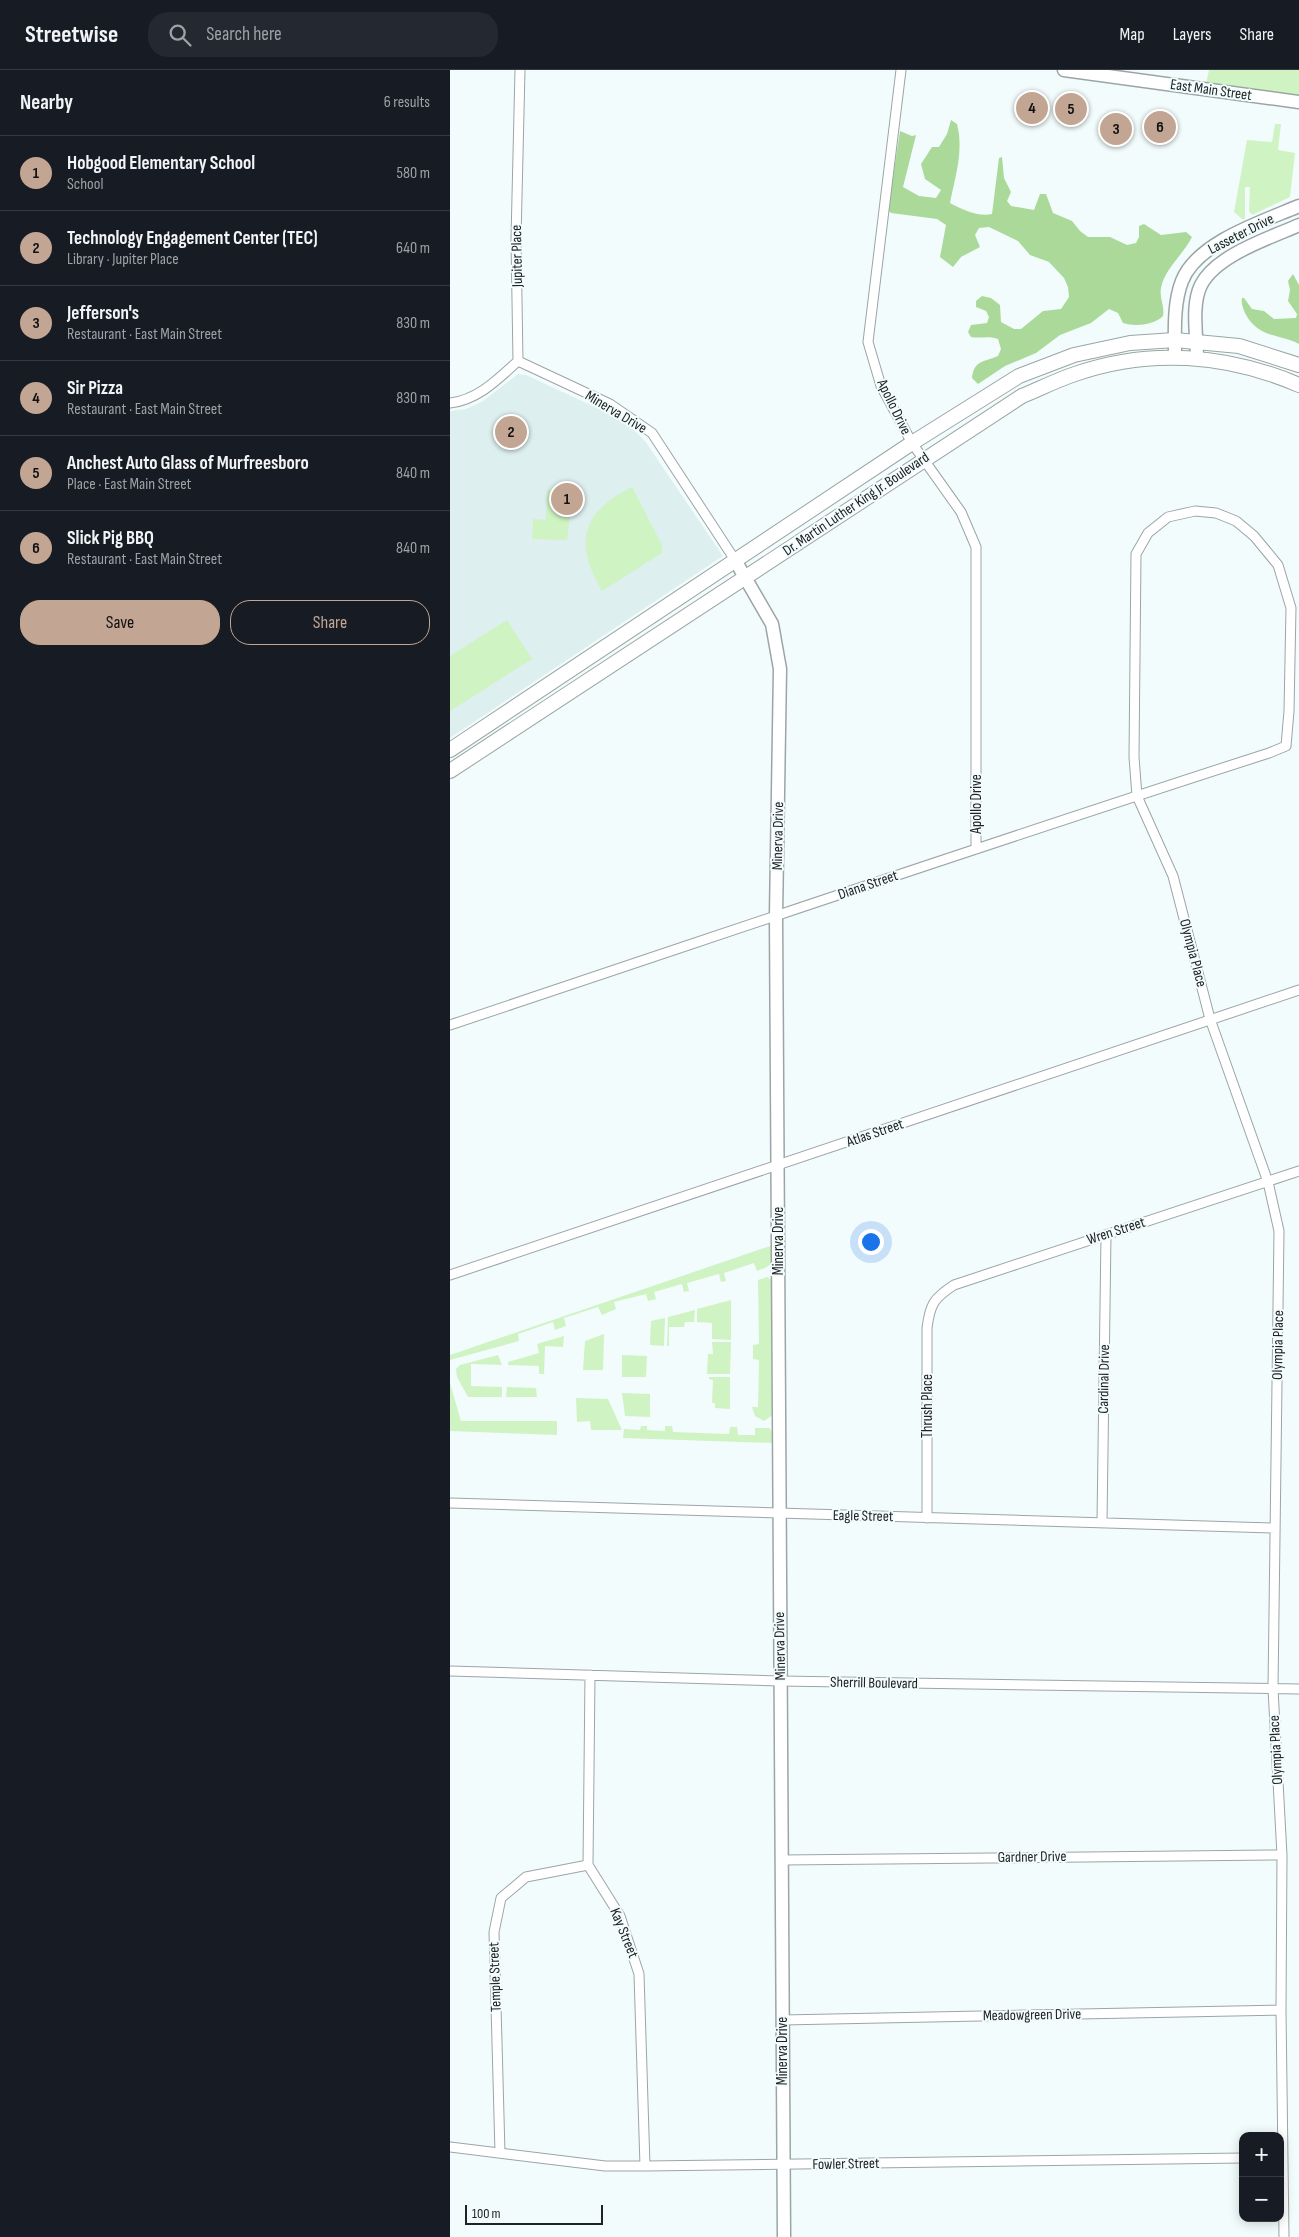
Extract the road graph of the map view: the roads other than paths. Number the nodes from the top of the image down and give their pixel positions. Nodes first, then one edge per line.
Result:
1 (520, 70) edge
2 (901, 70) edge
3 (1064, 70) edge
4 (1299, 102) edge
5 (1299, 206) edge
6 (1299, 225) edge
7 (1175, 340) junction
8 (1197, 340) junction
9 (1175, 357) junction
10 (1197, 358) junction
11 (518, 361) junction
12 (1299, 365) edge
13 (1299, 385) edge
14 (450, 403) edge
15 (912, 443) junction
16 (923, 459) junction
17 (1195, 511) joint
18 (735, 560) junction
19 (746, 578) junction
20 (450, 750) edge
21 (450, 771) edge
22 (1137, 796) junction
23 (976, 849) junction
24 (776, 916) junction
25 (1299, 990) edge
26 (1210, 1019) junction
27 (450, 1025) edge
28 (778, 1165) junction
29 (1299, 1171) edge
30 (1268, 1182) junction
31 (1106, 1235) junction
32 (450, 1275) edge
33 (937, 1297) joint
34 (450, 1503) edge
35 (778, 1514) junction
36 (926, 1518) junction
37 (1102, 1522) junction
38 (1276, 1528) junction
39 (450, 1671) edge
40 (590, 1675) junction
41 (780, 1681) junction
42 (1273, 1689) junction
43 (1299, 1689) edge
44 (1282, 1855) junction
45 (782, 1860) junction
46 (588, 1865) junction
47 (1281, 2010) junction
48 (782, 2020) junction
49 (1281, 2132) edge
50 (450, 2146) edge
51 (500, 2153) junction
52 (1239, 2158) edge
53 (783, 2165) junction
54 (645, 2166) junction
55 (1282, 2177) edge
56 (784, 2237) edge
57 (1284, 2237) edge

1 - 11 street, Jupiter Place
2 - 15 street, Apollo Drive
3 - 4 street, East Main Street
5 - 7 street, Lasseter Drive
6 - 8 street, Lasseter Drive
7 - 8 main road, Dr. Martin Luther King Jr. Boulevard
7 - 9 street, Lasseter Drive
7 - 15 main road, Dr. Martin Luther King Jr. Boulevard
8 - 10 street, Lasseter Drive
8 - 12 main road, Dr. Martin Luther King Jr. Boulevard
9 - 10 main road, Dr. Martin Luther King Jr. Boulevard
9 - 16 main road, Dr. Martin Luther King Jr. Boulevard
10 - 13 main road, Dr. Martin Luther King Jr. Boulevard
11 - 14 street
11 - 18 street, Minerva Drive
15 - 16 street, Apollo Drive
15 - 18 main road, Dr. Martin Luther King Jr. Boulevard
16 - 19 main road, Dr. Martin Luther King Jr. Boulevard
16 - 23 street, Apollo Drive
17 - 22 street, Olympia Place
17 - 22 street, Diana Street
18 - 19 street, Minerva Drive
18 - 20 main road, Dr. Martin Luther King Jr. Boulevard
19 - 21 main road, Dr. Martin Luther King Jr. Boulevard
19 - 24 street, Minerva Drive
22 - 23 street, Diana Street
22 - 26 street, Olympia Place
23 - 24 street, Diana Street
24 - 27 street, Diana Street
24 - 28 street, Minerva Drive
25 - 26 street, Atlas Street
26 - 28 street, Atlas Street
26 - 30 street, Olympia Place
28 - 32 street, Atlas Street
28 - 35 street, Minerva Drive
29 - 30 street, Wren Street
30 - 31 street, Wren Street
30 - 38 street, Olympia Place
31 - 33 street, Wren Street
31 - 37 street, Cardinal Drive
33 - 36 street, Thrush Place
34 - 35 street, Eagle Street
35 - 36 street, Eagle Street
35 - 41 street, Minerva Drive
36 - 37 street, Eagle Street
37 - 38 street, Eagle Street
38 - 42 street, Olympia Place
39 - 40 street, Sherrill Boulevard
40 - 41 street, Sherrill Boulevard
40 - 46 street
41 - 42 street, Sherrill Boulevard
41 - 45 street, Minerva Drive
42 - 43 street, Sherrill Boulevard
42 - 44 street, Olympia Place
44 - 45 street, Gardner Drive
44 - 47 street, Olympia Place
45 - 48 street, Minerva Drive
46 - 51 street, Temple Street
46 - 54 street, Kay Street
47 - 48 street, Meadowgreen Drive
47 - 49 street, Olympia Place
48 - 53 street, Minerva Drive
50 - 51 street, Fowler Street
51 - 54 street, Fowler Street
52 - 53 street, Fowler Street
53 - 54 street, Fowler Street
53 - 56 street, Minerva Drive
55 - 57 street, Olympia Place

